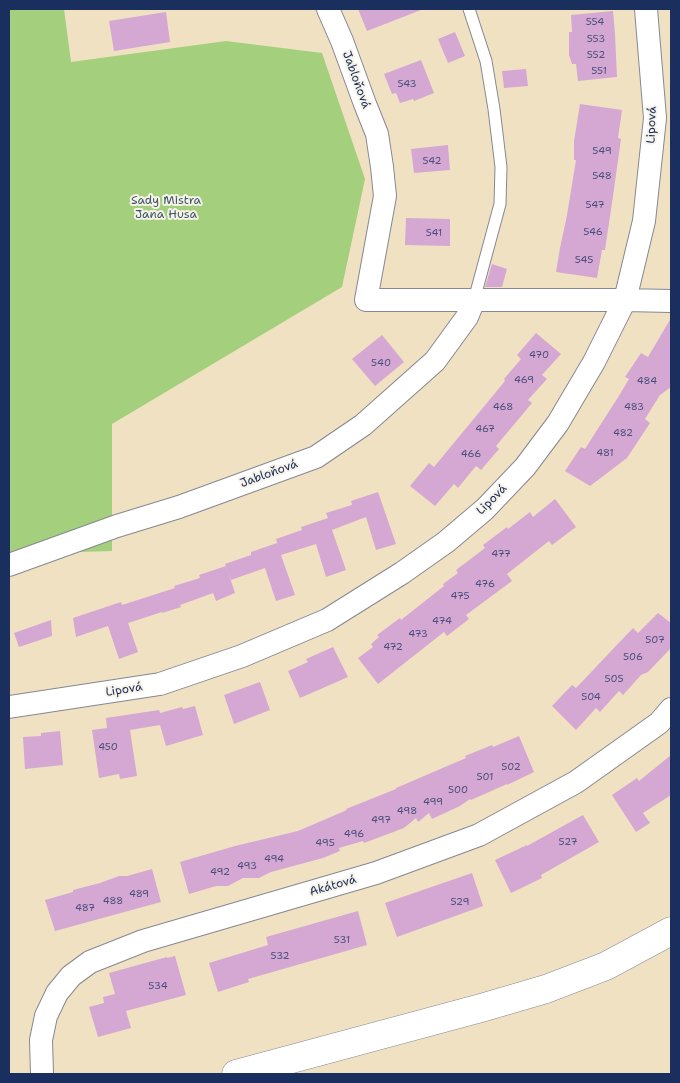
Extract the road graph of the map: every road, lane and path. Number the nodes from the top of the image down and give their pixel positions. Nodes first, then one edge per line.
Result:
1 (328, 9) edge
2 (470, 9) edge
3 (646, 9) edge
4 (474, 300) junction
5 (625, 300) junction
6 (671, 301) edge
7 (9, 565) edge
8 (9, 707) edge
9 (671, 709) edge
10 (671, 931) edge
11 (42, 1074) edge
12 (236, 1074) edge

1 - 4 street, Jabloňová
2 - 4 lane
3 - 5 street, Lipová
4 - 5 street
4 - 7 street, Jabloňová
5 - 6 street
5 - 8 street, Lipová
9 - 11 street, Akátová
10 - 12 street

